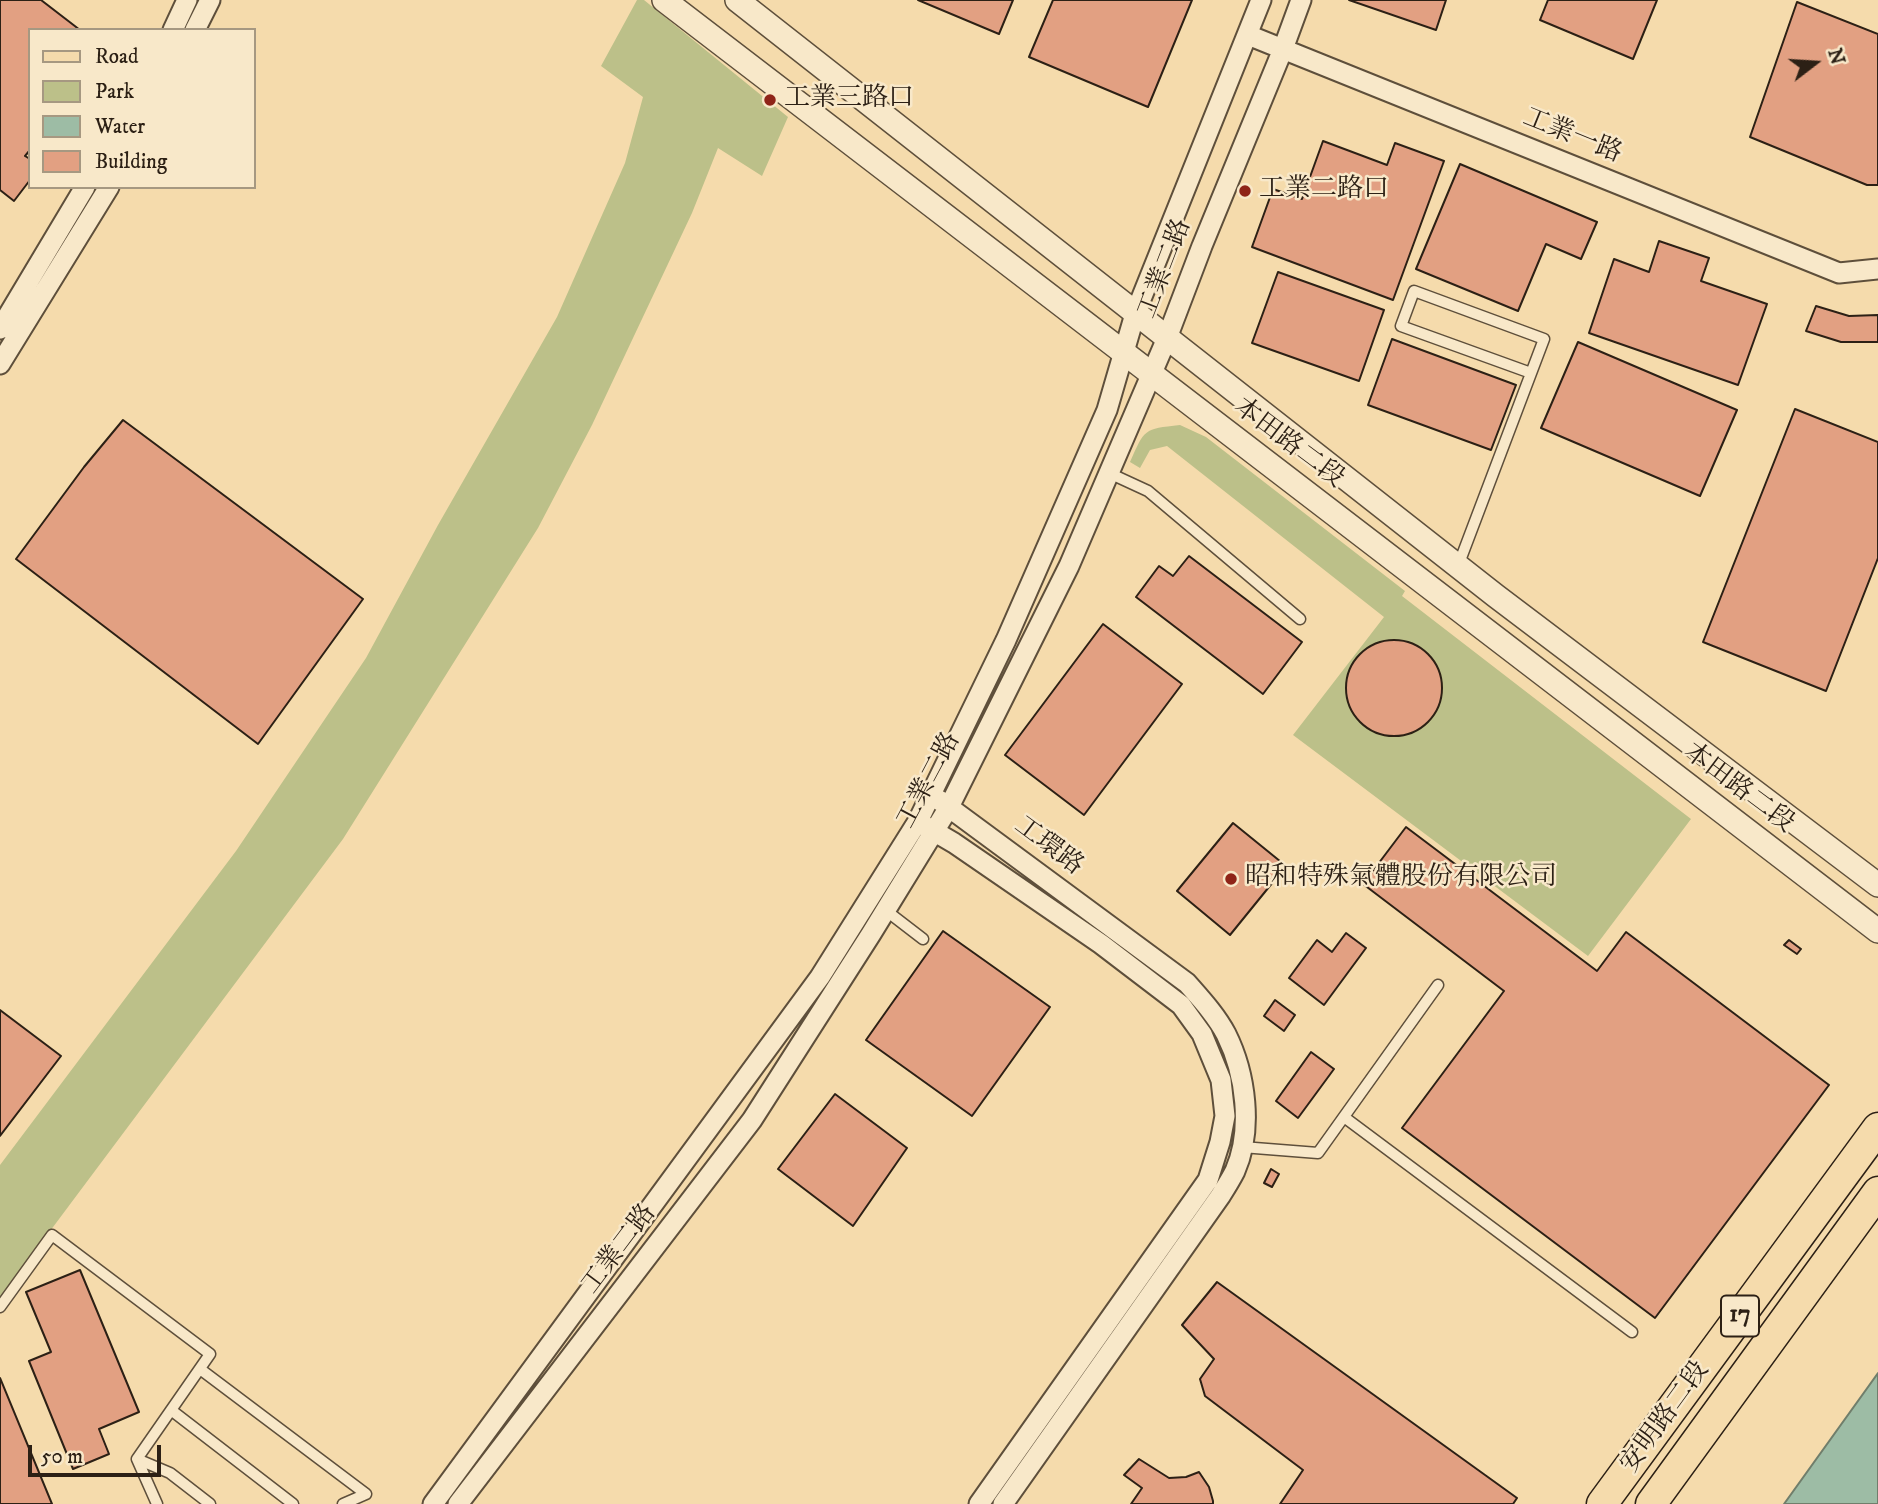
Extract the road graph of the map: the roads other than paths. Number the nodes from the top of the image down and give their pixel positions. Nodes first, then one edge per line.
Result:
1 (210, 0) edge
2 (664, 0) edge
3 (737, 0) edge
4 (1261, 0) edge
5 (1301, 0) edge
6 (179, 16) edge
7 (195, 28) edge
8 (1248, 35) junction
9 (1283, 49) junction
10 (84, 189) edge
11 (108, 189) edge
12 (1878, 269) edge
13 (1135, 314) junction
14 (10, 324) edge
15 (1167, 338) junction
16 (1124, 353) junction
17 (0, 364) edge
18 (1531, 373) junction
19 (1151, 375) junction
20 (1109, 473) junction
21 (1458, 566) junction
22 (1300, 619) dead end
23 (1008, 634) junction
24 (1029, 646) junction
25 (931, 794) junction
26 (949, 807) junction
27 (926, 826) junction
28 (1878, 885) edge
29 (878, 904) junction
30 (1878, 931) edge
31 (923, 939) dead end
32 (1133, 943) junction
33 (1121, 959) junction
34 (1438, 985) dead end
35 (1344, 1117) junction
36 (1878, 1128) edge
37 (1220, 1142) junction
38 (1242, 1147) junction
39 (694, 1148) junction
40 (716, 1167) junction
41 (1878, 1192) edge
42 (607, 1267) junction
43 (627, 1283) junction
44 (0, 1307) edge
45 (1632, 1332) dead end
46 (1106, 1342) junction
47 (549, 1347) junction
48 (567, 1361) junction
49 (200, 1369) junction
50 (171, 1410) junction
51 (483, 1436) junction
52 (499, 1451) junction
53 (137, 1460) junction
54 (1009, 1478) junction
55 (156, 1504) edge
56 (210, 1504) edge
57 (293, 1504) edge
58 (343, 1504) edge
59 (433, 1504) edge
60 (458, 1504) edge
61 (979, 1504) edge
62 (1003, 1504) edge
63 (1602, 1504) edge
64 (1651, 1504) edge

1 - 7 street
2 - 16 street, 本田路二段
3 - 13 street, 本田路二段
4 - 8 street, 工業二路
5 - 9 street, 工業二路
6 - 7 street
8 - 9 street, 工業一路
8 - 13 street, 工業二路
9 - 12 street, 工業一路
9 - 15 street, 工業二路
10 - 14 street
11 - 14 street
13 - 15 street, 本田路二段
13 - 16 street, 工業二路
14 - 17 street
15 - 19 street, 工業二路
15 - 21 street, 本田路二段
16 - 19 street, 本田路二段
16 - 23 street, 工業二路
18 - 18 lane
18 - 21 lane
19 - 20 street, 工業二路
19 - 30 street, 本田路二段
20 - 22 lane
20 - 24 street, 工業二路
21 - 28 street, 本田路二段
23 - 24 street
23 - 25 street, 工業二路
24 - 26 street, 工業二路
25 - 26 street, 工環路
25 - 27 street, 工業二路
26 - 27 street, 工業二路
26 - 32 street, 工環路
27 - 29 street, 工業二路
27 - 33 street, 工環路
29 - 31 lane
29 - 39 street, 工業二路
29 - 40 street, 工業二路
32 - 33 street
32 - 38 street, 工環路
33 - 37 street, 工環路
34 - 35 lane
35 - 38 lane
35 - 45 lane
36 - 63 main road, 安明路二段 / 17
37 - 38 street
37 - 46 street, 工環路
38 - 46 street, 工環路
39 - 40 street
39 - 42 street, 工業二路
40 - 43 street, 工業二路
41 - 64 main road, 安明路二段 / 17
42 - 43 street
42 - 47 street, 工業二路
43 - 48 street, 工業二路
44 - 49 lane
46 - 54 street, 工環路
47 - 48 street
47 - 51 street, 工業二路
48 - 52 street, 工業二路
49 - 50 lane
49 - 58 lane
50 - 53 lane
50 - 57 lane
51 - 52 street
51 - 59 street, 工業二路
52 - 60 street, 工業二路
53 - 55 lane
53 - 56 lane
54 - 61 street, 工環路
54 - 62 street, 工環路

